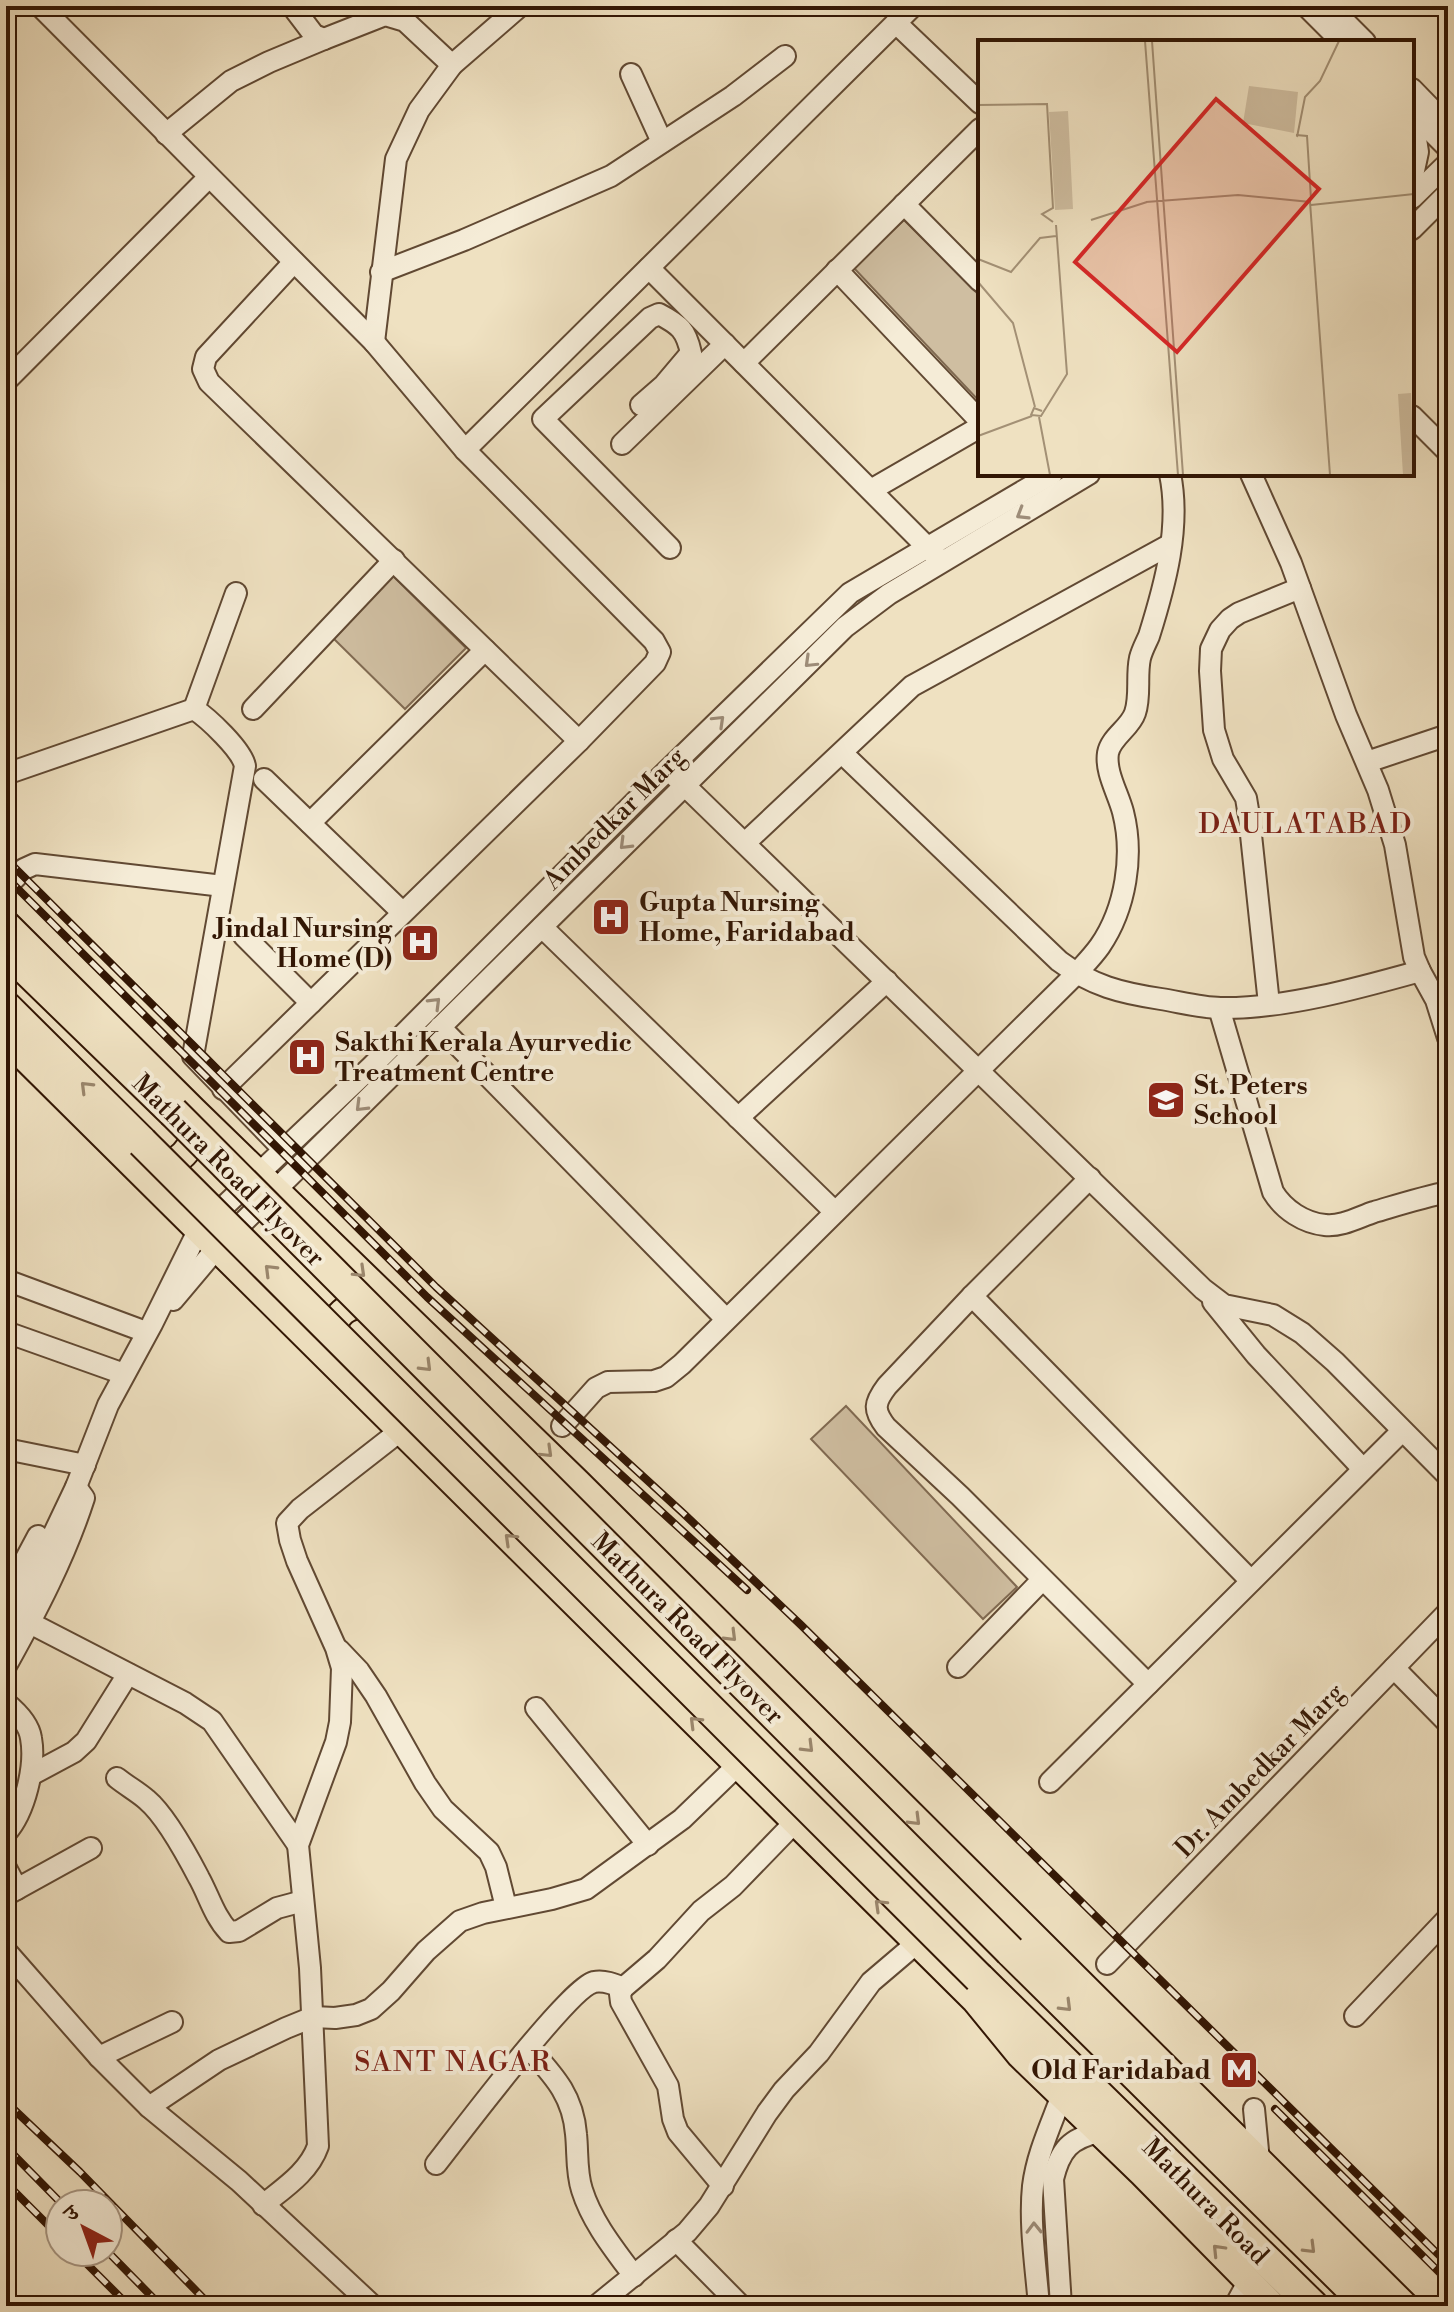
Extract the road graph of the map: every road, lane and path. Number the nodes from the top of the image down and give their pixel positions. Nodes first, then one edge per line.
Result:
1 (40, 6) edge
2 (292, 6) edge
3 (520, 6) edge
4 (913, 6) edge
5 (1306, 6) edge
6 (1329, 6) edge
7 (896, 23) junction
8 (324, 39) junction
9 (1340, 40) edge
10 (1363, 40) edge
11 (785, 56) dead end
12 (452, 65) junction
13 (631, 74) dead end
14 (978, 101) edge
15 (1415, 103) edge
16 (1448, 106) edge
17 (1448, 126) edge
18 (978, 131) edge
19 (166, 134) junction
20 (662, 142) junction
21 (1448, 148) edge
22 (1448, 163) edge
23 (1414, 171) edge
24 (209, 177) junction
25 (1414, 196) edge
26 (1446, 198) edge
27 (904, 204) junction
28 (1414, 227) edge
29 (294, 262) junction
30 (649, 268) junction
31 (837, 270) junction
32 (381, 272) junction
33 (978, 279) edge
34 (593, 323) junction
35 (374, 342) junction
36 (725, 344) junction
37 (618, 348) junction
38 (744, 363) junction
39 (6, 381) edge
40 (641, 405) dead end
41 (1414, 418) edge
42 (978, 422) edge
43 (978, 425) edge
44 (622, 444) dead end
45 (465, 450) junction
46 (1448, 452) edge
47 (1049, 476) edge
48 (1086, 476) edge
49 (1170, 476) edge
50 (1252, 476) edge
51 (871, 490) junction
52 (1171, 544) junction
53 (928, 547) junction
54 (670, 548) dead end
55 (394, 560) junction
56 (943, 562) junction
57 (1300, 588) junction
58 (236, 593) dead end
59 (485, 650) junction
60 (194, 709) junction
61 (253, 709) dead end
62 (1448, 735) edge
63 (579, 741) junction
64 (842, 753) junction
65 (1367, 762) junction
66 (669, 770) junction
67 (6, 774) edge
68 (264, 779) dead end
69 (684, 785) junction
70 (310, 823) junction
71 (745, 843) junction
72 (223, 886) junction
73 (6, 887) edge
74 (402, 912) junction
75 (6, 924) edge
76 (542, 927) junction
77 (244, 936) dead end
78 (6, 950) edge
79 (1420, 971) junction
80 (1076, 974) junction
81 (887, 981) junction
82 (311, 1003) junction
83 (1269, 1004) junction
84 (6, 1007) edge
85 (1219, 1008) junction
86 (440, 1027) junction
87 (1448, 1038) edge
88 (6, 1039) edge
89 (123, 1042) junction
90 (979, 1070) junction
91 (223, 1089) junction
92 (193, 1110) junction
93 (738, 1118) junction
94 (283, 1149) junction
95 (134, 1167) junction
96 (265, 1178) junction
97 (1090, 1178) junction
98 (1448, 1192) edge
99 (835, 1212) junction
100 (207, 1240) junction
101 (6, 1280) edge
102 (1203, 1289) junction
103 (972, 1296) junction
104 (387, 1298) junction
105 (726, 1319) junction
106 (149, 1328) junction
107 (6, 1332) edge
108 (326, 1358) junction
109 (124, 1374) junction
110 (562, 1426) dead end
111 (400, 1431) junction
112 (1402, 1431) junction
113 (6, 1449) edge
114 (85, 1465) junction
115 (1363, 1469) junction
116 (1448, 1476) edge
117 (76, 1487) junction
118 (1042, 1580) junction
119 (1251, 1581) junction
120 (6, 1596) edge
121 (1448, 1612) edge
122 (30, 1623) junction
123 (6, 1634) edge
124 (336, 1648) junction
125 (6, 1666) edge
126 (958, 1667) dead end
127 (1394, 1668) junction
128 (128, 1674) junction
129 (1148, 1684) junction
130 (6, 1703) edge
131 (536, 1708) dead end
132 (1448, 1723) edge
133 (738, 1765) junction
134 (31, 1775) junction
135 (117, 1778) dead end
136 (1050, 1782) dead end
137 (795, 1822) junction
138 (6, 1833) edge
139 (298, 1845) junction
140 (648, 1845) junction
141 (91, 1848) dead end
142 (6, 1868) edge
143 (12, 1892) edge
144 (303, 1901) junction
145 (506, 1907) junction
146 (1448, 1918) edge
147 (918, 1942) junction
148 (6, 1951) edge
149 (1107, 1964) dead end
150 (623, 1988) junction
151 (986, 2011) junction
152 (1355, 2016) dead end
153 (313, 2017) junction
154 (172, 2022) dead end
155 (529, 2048) junction
156 (99, 2057) junction
157 (1062, 2095) junction
158 (1100, 2096) junction
159 (149, 2107) junction
160 (1254, 2109) dead end
161 (1100, 2132) junction
162 (1259, 2161) junction
163 (436, 2164) dead end
164 (723, 2186) junction
165 (263, 2205) junction
166 (676, 2240) junction
167 (634, 2276) junction
168 (1248, 2282) junction
169 (373, 2306) edge
170 (596, 2306) edge
171 (741, 2306) edge
172 (1039, 2306) edge
173 (1061, 2306) edge
174 (1235, 2306) edge
175 (1273, 2306) edge
176 (1313, 2306) edge
177 (1369, 2306) edge
178 (1405, 2306) edge

1 - 19 street
2 - 8 street
3 - 12 street
4 - 7 street
5 - 9 street
6 - 10 street
7 - 14 street
7 - 30 street
8 - 12 street
8 - 19 street
11 - 20 street
12 - 32 street
13 - 20 street
15 - 16 street
15 - 17 street
15 - 21 street
15 - 23 street
18 - 27 street
19 - 24 street
20 - 32 street
22 - 25 street
24 - 29 street
24 - 39 street
26 - 28 street
27 - 31 street
27 - 33 street
29 - 35 street
29 - 55 street
30 - 34 street
30 - 36 street
31 - 38 street
31 - 42 street
32 - 35 street
34 - 37 street
34 - 45 street
35 - 45 street
36 - 38 street
36 - 44 street
37 - 40 street
37 - 54 street
38 - 51 street
41 - 46 street
43 - 51 street
45 - 63 street
47 - 53 street, Ambedkar Marg
48 -> 56 street, Ambedkar Marg
49 - 52 street
50 - 57 street
51 - 53 street
52 - 64 street
52 - 80 street
53 - 56 street
66 -> 53 street, Ambedkar Marg
55 - 59 street
55 - 61 street
56 -> 69 street, Ambedkar Marg
57 - 65 street
57 - 83 street
58 - 60 street
59 - 63 street
59 - 70 street
60 - 67 street
60 - 72 street
62 - 65 street
63 - 74 street
64 - 71 street
64 - 80 street
65 - 79 street
66 - 69 street
94 -> 66 street, Ambedkar Marg
68 - 70 street
69 - 71 street
69 -> 76 street, Ambedkar Marg
70 - 74 street
71 - 81 street
72 - 73 street
72 - 91 street
74 - 82 street
75 - 89 main road
76 - 86 street, Ambedkar Marg
76 - 93 street
77 - 82 street
78 -> 177 highway, Mathura Road Flyover, bridge
79 - 83 street
79 - 87 street
80 - 85 street
80 - 90 street
81 - 90 street
81 - 93 street
82 - 91 street
83 - 85 street
158 -> 84 highway, Mathura Road Flyover, bridge
85 - 98 street
86 -> 96 street, Ambedkar Marg
86 - 105 street
88 - 95 main road
89 - 92 main road
89 - 96 main road
90 - 97 street
90 - 99 street
91 - 94 street
92 - 95 main road
92 - 96 main road
93 - 99 street
94 - 96 street, Ambedkar Marg
95 - 100 main road
96 - 100 street, Ambedkar Marg
96 -> 104 main road
97 - 102 street
97 - 103 street
99 - 105 street
100 - 106 street, Ambedkar Marg
100 - 108 main road
101 - 106 street
102 - 112 street
102 - 115 street
103 - 118 street
103 - 119 street
104 - 108 main road
104 -> 162 main road
105 - 110 street
106 - 109 street, Ambedkar Marg
107 - 109 street
108 - 111 main road
109 - 114 street, Ambedkar Marg
111 - 124 street
133 -> 111 main road
112 - 115 street
112 - 116 street
113 - 114 street
114 - 117 street, Ambedkar Marg
115 - 119 street
117 - 120 street
117 - 122 street
117 - 123 street, Ambedkar Marg
118 - 126 street
118 - 129 street
119 - 129 street
121 - 127 street, Dr. Ambedkar Marg
122 - 125 street
122 - 128 street
124 - 139 street
124 - 145 street
127 - 132 street
127 - 149 street, Dr. Ambedkar Marg
128 - 134 street
128 - 139 street
129 - 136 street
130 - 134 street
131 - 140 street
133 - 137 main road
133 - 140 street
134 - 138 street
135 - 144 street
147 -> 137 main road
137 - 150 street
139 - 144 street
140 - 145 street
141 - 143 street
142 - 143 street
144 - 153 street
145 - 153 street
146 - 152 street
147 - 151 main road
147 - 164 street
148 - 156 street
150 - 155 street
150 - 164 street
151 - 157 main road
151 - 158 highway
153 - 159 street
153 - 165 street
154 - 156 street
155 - 163 street
155 - 167 street
156 - 159 street
157 - 161 main road
172 -> 157 street
158 - 176 highway, Mathura Road
159 - 165 street
160 - 162 street
168 -> 161 main road
161 - 173 street
162 - 178 main road
164 - 166 street
165 - 169 street
166 - 167 street
166 - 171 street
167 - 170 street
168 - 174 street
168 - 175 main road

